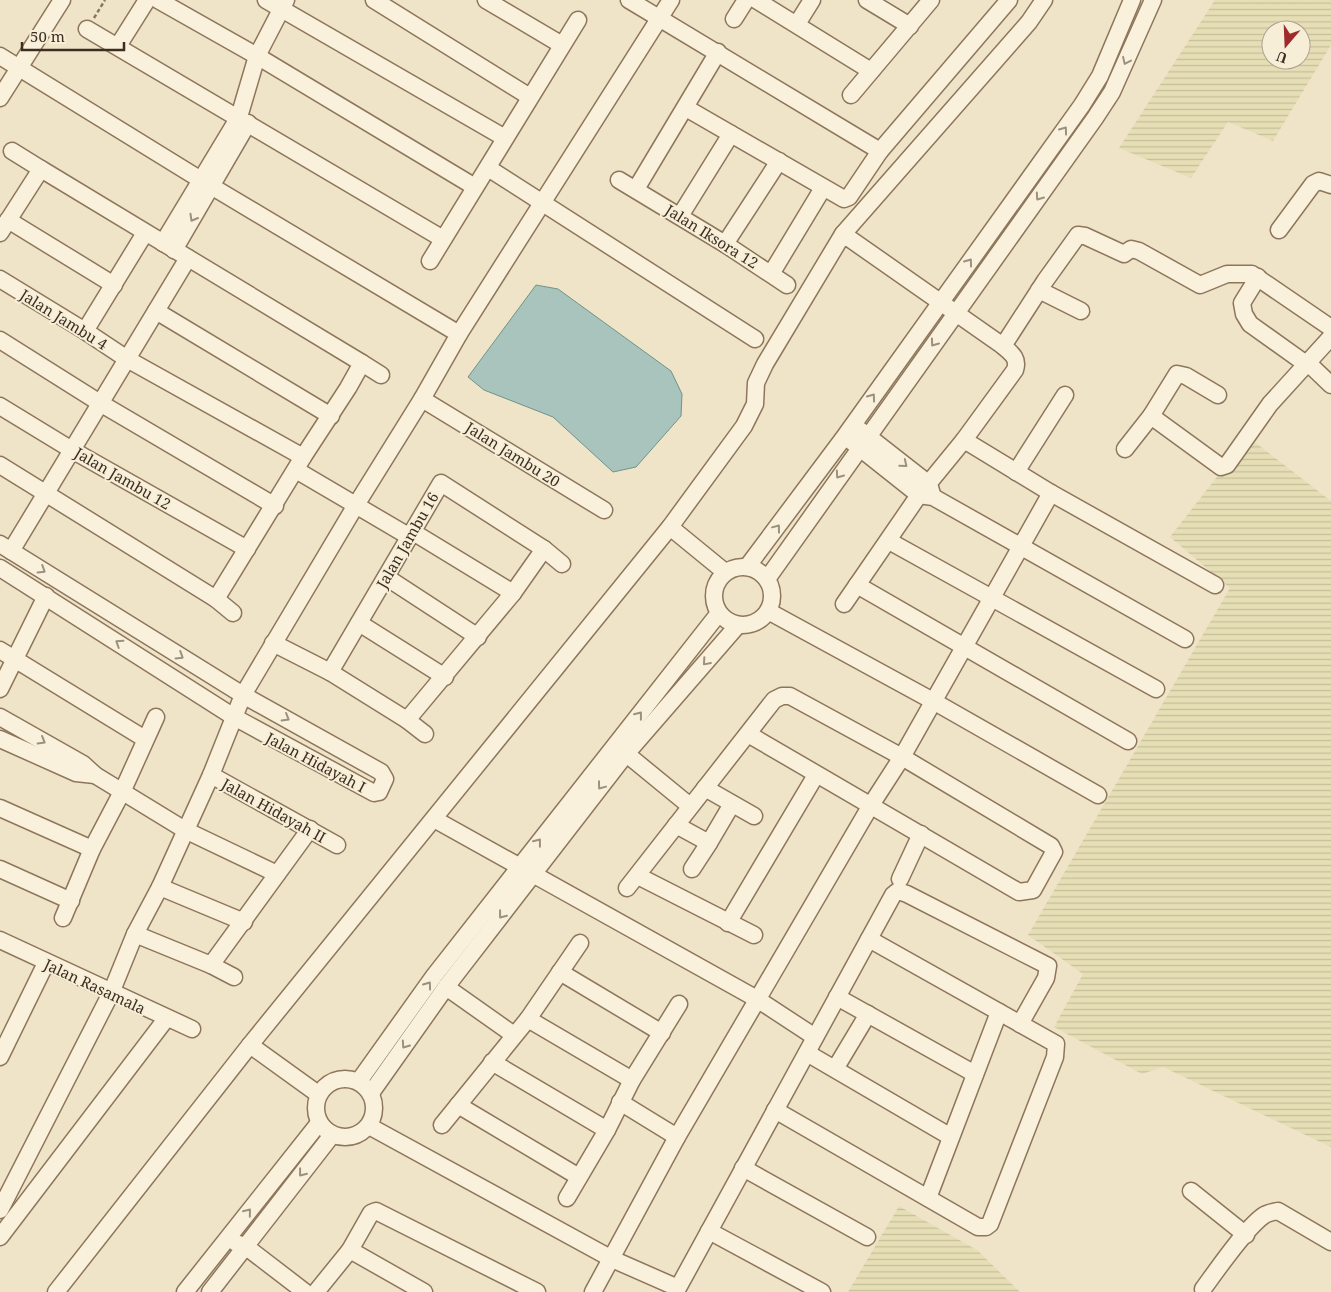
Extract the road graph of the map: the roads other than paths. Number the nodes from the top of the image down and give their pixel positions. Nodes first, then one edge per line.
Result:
1 (62, 0) edge
2 (147, 0) edge
3 (158, 0) edge
4 (266, 0) edge
5 (486, 0) edge
6 (629, 0) edge
7 (671, 0) edge
8 (746, 0) edge
9 (756, 0) edge
10 (812, 0) edge
11 (866, 0) edge
12 (931, 0) edge
13 (1044, 0) edge
14 (1132, 0) edge
15 (1153, 0) edge
16 (382, 2) edge
17 (1004, 2) edge
18 (284, 4) edge
19 (659, 18) junction
20 (734, 19) dead end
21 (578, 20) dead end
22 (797, 24) junction
23 (910, 26) junction
24 (87, 28) road end
25 (1118, 31) junction
26 (1137, 37) junction
27 (562, 45) junction
28 (118, 46) junction
29 (718, 52) junction
30 (0, 56) edge
31 (257, 56) junction
32 (19, 68) junction
33 (871, 71) junction
34 (530, 96) junction
35 (851, 96) dead end
36 (0, 98) edge
37 (686, 108) junction
38 (243, 120) junction
39 (731, 134) junction
40 (505, 138) junction
41 (12, 151) dead end
42 (880, 151) junction
43 (779, 161) junction
44 (488, 168) junction
45 (41, 169) junction
46 (619, 180) dead end
47 (206, 183) junction
48 (1331, 185) edge
49 (475, 187) junction
50 (823, 188) junction
51 (636, 189) junction
52 (544, 202) junction
53 (680, 216) junction
54 (4, 226) edge
55 (1279, 230) dead end
56 (145, 233) junction
57 (843, 234) junction
58 (443, 239) junction
59 (725, 244) junction
60 (175, 250) junction
61 (430, 261) dead end
62 (771, 274) junction
63 (1258, 277) junction
64 (0, 279) edge
65 (114, 284) junction
66 (787, 285) dead end
67 (1039, 290) junction
68 (940, 301) junction
69 (156, 311) junction
70 (1081, 311) dead end
71 (955, 314) junction
72 (1331, 328) edge
73 (85, 331) junction
74 (459, 334) junction
75 (1331, 337) edge
76 (754, 339) dead end
77 (0, 340) edge
78 (1002, 346) junction
79 (127, 359) junction
80 (362, 362) junction
81 (1307, 363) junction
82 (381, 375) dead end
83 (1331, 385) edge
84 (1065, 395) dead end
85 (1218, 395) dead end
86 (422, 399) junction
87 (100, 403) junction
88 (0, 406) edge
89 (331, 416) junction
90 (1151, 416) junction
91 (849, 430) junction
92 (964, 440) junction
93 (863, 441) junction
94 (1125, 449) dead end
95 (72, 450) junction
96 (299, 464) junction
97 (0, 465) edge
98 (1016, 472) junction
99 (927, 492) junction
100 (46, 493) junction
101 (1051, 493) junction
102 (356, 504) junction
103 (275, 506) junction
104 (604, 510) dead end
105 (670, 528) junction
106 (411, 534) junction
107 (889, 541) junction
108 (1021, 547) junction
109 (6, 548) edge
110 (247, 549) junction
111 (544, 549) junction
112 (562, 564) dead end
113 (747, 567) junction
114 (0, 568) edge
115 (726, 572) junction
116 (386, 577) junction
117 (767, 579) junction
118 (857, 585) junction
119 (1215, 585) dead end
120 (514, 593) junction
121 (46, 596) junction
122 (992, 598) junction
123 (216, 599) junction
124 (844, 604) dead end
125 (768, 612) junction
126 (232, 613) dead end
127 (719, 613) junction
128 (359, 622) junction
129 (738, 625) junction
130 (478, 637) junction
131 (1185, 639) dead end
132 (273, 643) junction
133 (963, 647) junction
134 (7, 654) edge
135 (330, 672) junction
136 (445, 677) junction
137 (0, 689) edge
138 (1156, 689) dead end
139 (243, 695) junction
140 (932, 701) junction
141 (0, 717) edge
142 (156, 717) dead end
143 (234, 717) junction
144 (407, 720) junction
145 (425, 734) dead end
146 (748, 734) junction
147 (145, 739) junction
148 (0, 740) edge
149 (1128, 741) dead end
150 (620, 749) junction
151 (902, 757) junction
152 (95, 775) junction
153 (211, 775) junction
154 (816, 775) junction
155 (705, 788) junction
156 (123, 790) junction
157 (1098, 795) dead end
158 (732, 804) junction
159 (871, 805) junction
160 (690, 806) junction
161 (0, 808) edge
162 (754, 816) dead end
163 (434, 818) junction
164 (676, 825) junction
165 (310, 829) junction
166 (185, 830) junction
167 (921, 834) junction
168 (709, 843) junction
169 (337, 845) dead end
170 (92, 849) junction
171 (0, 868) edge
172 (692, 869) dead end
173 (526, 871) junction
174 (277, 874) junction
175 (900, 879) dead end
176 (160, 887) junction
177 (71, 900) junction
178 (63, 918) dead end
179 (244, 922) junction
180 (728, 923) junction
181 (135, 934) junction
182 (754, 935) dead end
183 (869, 939) junction
184 (0, 940) edge
185 (580, 943) dead end
186 (46, 962) junction
187 (211, 965) junction
188 (560, 972) junction
189 (234, 977) dead end
190 (446, 987) junction
191 (111, 993) junction
192 (837, 997) junction
193 (757, 999) junction
194 (679, 1004) dead end
195 (999, 1012) junction
196 (868, 1014) junction
197 (528, 1018) junction
198 (166, 1019) junction
199 (1020, 1024) junction
200 (192, 1029) dead end
201 (662, 1033) junction
202 (514, 1035) junction
203 (815, 1037) junction
204 (250, 1045) junction
205 (807, 1053) junction
206 (0, 1057) edge
207 (492, 1062) junction
208 (835, 1069) junction
209 (976, 1074) junction
210 (632, 1080) junction
211 (359, 1081) junction
212 (371, 1093) junction
213 (318, 1094) junction
214 (620, 1102) junction
215 (458, 1105) junction
216 (775, 1110) junction
217 (319, 1123) junction
218 (442, 1124) dead end
219 (369, 1126) junction
220 (607, 1130) junction
221 (332, 1135) junction
222 (676, 1137) junction
223 (951, 1137) junction
224 (743, 1168) junction
225 (579, 1177) junction
226 (1191, 1192) dead end
227 (567, 1198) dead end
228 (928, 1198) junction
229 (0, 1210) edge
230 (710, 1231) junction
231 (1246, 1235) junction
232 (0, 1237) edge
233 (867, 1237) dead end
234 (225, 1241) junction
235 (1331, 1242) edge
236 (245, 1246) junction
237 (350, 1250) junction
238 (612, 1259) junction
239 (1203, 1289) dead end
240 (682, 1290) edge
241 (56, 1292) edge
242 (185, 1292) edge
243 (210, 1292) edge
244 (305, 1292) edge
245 (316, 1292) edge
246 (424, 1292) edge
247 (537, 1292) edge
248 (593, 1292) edge
249 (822, 1292) edge

1 - 32 street
2 - 28 street
3 - 31 street
4 - 18 street
5 - 27 street
6 - 19 street
7 - 19 street
8 - 20 street
9 - 22 street
10 - 22 street
11 - 23 street
12 - 23 street
13 - 57 street
14 - 25 street
15 - 26 street
16 - 34 street
17 - 42 street
18 - 31 street
18 - 40 street
19 - 29 street
19 - 52 street
21 - 27 street
22 - 33 street
23 - 33 street
24 - 28 street
25 - 26 street
68 -> 25 street
26 -> 71 street
27 - 34 street
28 - 38 street
29 - 37 street
29 - 42 street
30 - 32 street
31 - 38 street
31 - 49 street
32 - 36 street
32 - 47 street
33 - 35 street
34 - 40 street
37 - 39 street
37 - 51 street
38 - 47 street
38 - 58 street
39 - 43 street
39 - 53 street
40 - 44 street
41 - 45 street
42 - 50 street
43 - 50 street
43 - 59 street
44 - 49 street
44 - 52 street
45 - 54 street
45 - 56 street
46 - 51 street, Jalan Iksora 12
47 - 60 street
47 - 74 street
48 - 55 street
49 - 58 street
50 - 62 street
51 - 53 street, Jalan Iksora 12
52 - 74 street
52 - 76 street
53 - 59 street, Jalan Iksora 12
54 - 65 street
56 - 60 street
56 - 65 street
57 - 68 street
57 - 105 street
58 - 61 street
59 - 62 street, Jalan Iksora 12
60 - 69 street
60 - 80 street
62 - 66 street, Jalan Iksora 12
63 - 67 street
63 - 72 street
63 - 81 street
64 - 73 street, Jalan Jambu 4
65 - 73 street
67 - 70 street
67 - 78 street
68 - 71 street
91 -> 68 street
69 - 79 street
69 - 89 street
71 - 78 street
71 -> 93 street
73 - 79 street, Jalan Jambu 4
74 - 86 street
75 - 81 street
77 - 87 street
78 - 92 street
79 - 87 street
79 - 96 street, Jalan Jambu 4
80 - 82 street
80 - 89 street
81 - 83 street
81 - 90 street
84 - 98 street
85 - 90 street
86 - 102 street
86 - 104 street, Jalan Jambu 20
87 - 95 street
87 - 103 street
88 - 95 street, Jalan Jambu 12
89 - 96 street
90 - 94 street
91 - 93 street
113 -> 91 street
92 - 98 street
92 - 99 street
93 - 99 street
93 -> 117 street
95 - 100 street
95 - 110 street, Jalan Jambu 12
96 - 102 street, Jalan Jambu 4
96 - 103 street
97 - 100 street
98 - 101 street
99 - 107 street
99 - 108 street
100 - 109 street
100 - 123 street
101 - 108 street
101 - 119 street
102 - 106 street, Jalan Jambu 4
102 - 132 street
103 - 110 street
105 - 115 street
105 - 163 street
106 - 111 street, Jalan Jambu 16
106 - 116 street, Jalan Jambu 16
106 - 120 street, Jalan Jambu 4
107 - 118 street
107 - 122 street
108 - 122 street
108 - 131 street
109 -> 139 street
110 - 123 street
111 - 112 street, Jalan Jambu 16
111 - 120 street
113 - 115 street
113 - 117 street
114 - 121 street
115 - 127 street
116 - 128 street, Jalan Jambu 16
116 - 130 street
117 - 125 street
118 - 124 street
118 - 133 street
120 - 130 street
121 - 134 street
143 -> 121 street
122 - 133 street
122 - 138 street
123 - 126 street
125 - 129 street
125 - 140 street
127 - 129 street
150 -> 127 street
128 - 135 street, Jalan Jambu 16
128 - 136 street
129 -> 150 street
130 - 136 street
132 - 135 street
132 - 139 street
133 - 140 street
133 - 149 street
134 - 137 street
134 - 147 street
135 - 144 street
136 - 144 street
139 - 143 street
139 -> 143 street, Jalan Hidayah I
140 - 151 street
140 - 157 street
141 -> 152 street
142 - 147 street
143 - 153 street
144 - 145 street
146 - 151 street
146 - 154 street
146 - 155 street
147 - 156 street
148 - 152 street
150 - 160 street
150 - 173 street
151 - 159 street
151 - 167 street
152 - 156 street
153 - 165 street, Jalan Hidayah II
153 - 166 street
154 - 159 street
154 - 180 street
155 - 158 street
155 - 160 street
156 - 166 street
156 - 170 street
158 - 162 street
158 - 168 street
159 - 167 street
159 - 193 street
160 - 164 street
161 - 170 street
163 - 173 street
163 - 204 street
164 - 168 street
164 - 180 street
165 - 169 street, Jalan Hidayah II
165 - 174 street
166 - 174 street
166 - 176 street
167 - 175 street
168 - 172 street
170 - 177 street
171 - 177 street
173 -> 190 street
173 - 193 street
211 -> 173 street
174 - 179 street
176 - 179 street
176 - 181 street
177 - 178 street
179 - 187 street
180 - 182 street
181 - 187 street
181 - 191 street
183 - 192 street
183 - 195 street
183 - 199 street
184 - 186 street, Jalan Rasamala
185 - 188 street
186 - 191 street, Jalan Rasamala
186 - 206 street
187 - 189 street
188 - 197 street
188 - 201 street
190 - 202 street
190 -> 212 street
191 - 198 street, Jalan Rasamala
191 - 229 street
192 - 196 street
192 - 203 street
193 - 203 street
193 - 222 street
194 - 201 street
195 - 199 street
195 - 209 street
196 - 208 street
196 - 209 street
197 - 202 street
197 - 210 street
198 - 200 street, Jalan Rasamala
198 - 232 street
199 - 228 street
201 - 210 street
202 - 207 street
203 - 205 street
204 - 213 street
204 - 241 street
205 - 208 street
205 - 216 street
207 - 215 street
207 - 220 street
208 - 223 street
209 - 223 street
210 - 214 street
211 - 212 street
211 - 213 street
212 - 219 street
213 - 217 street
214 - 220 street
214 - 222 street
215 - 218 street
215 - 225 street
216 - 224 street
216 - 228 street
217 - 221 street
234 -> 217 street
219 - 221 street
219 - 238 street
220 - 225 street
221 -> 236 street
222 - 238 street
223 - 228 street
224 - 230 street
224 - 233 street
225 - 227 street
226 - 231 street
230 - 240 street
230 - 249 street
231 - 235 street
231 - 239 street
234 - 236 street
234 - 242 street
236 - 243 street
236 - 244 street
237 - 245 street
237 - 246 street
237 - 247 street
238 - 240 street
238 - 248 street

